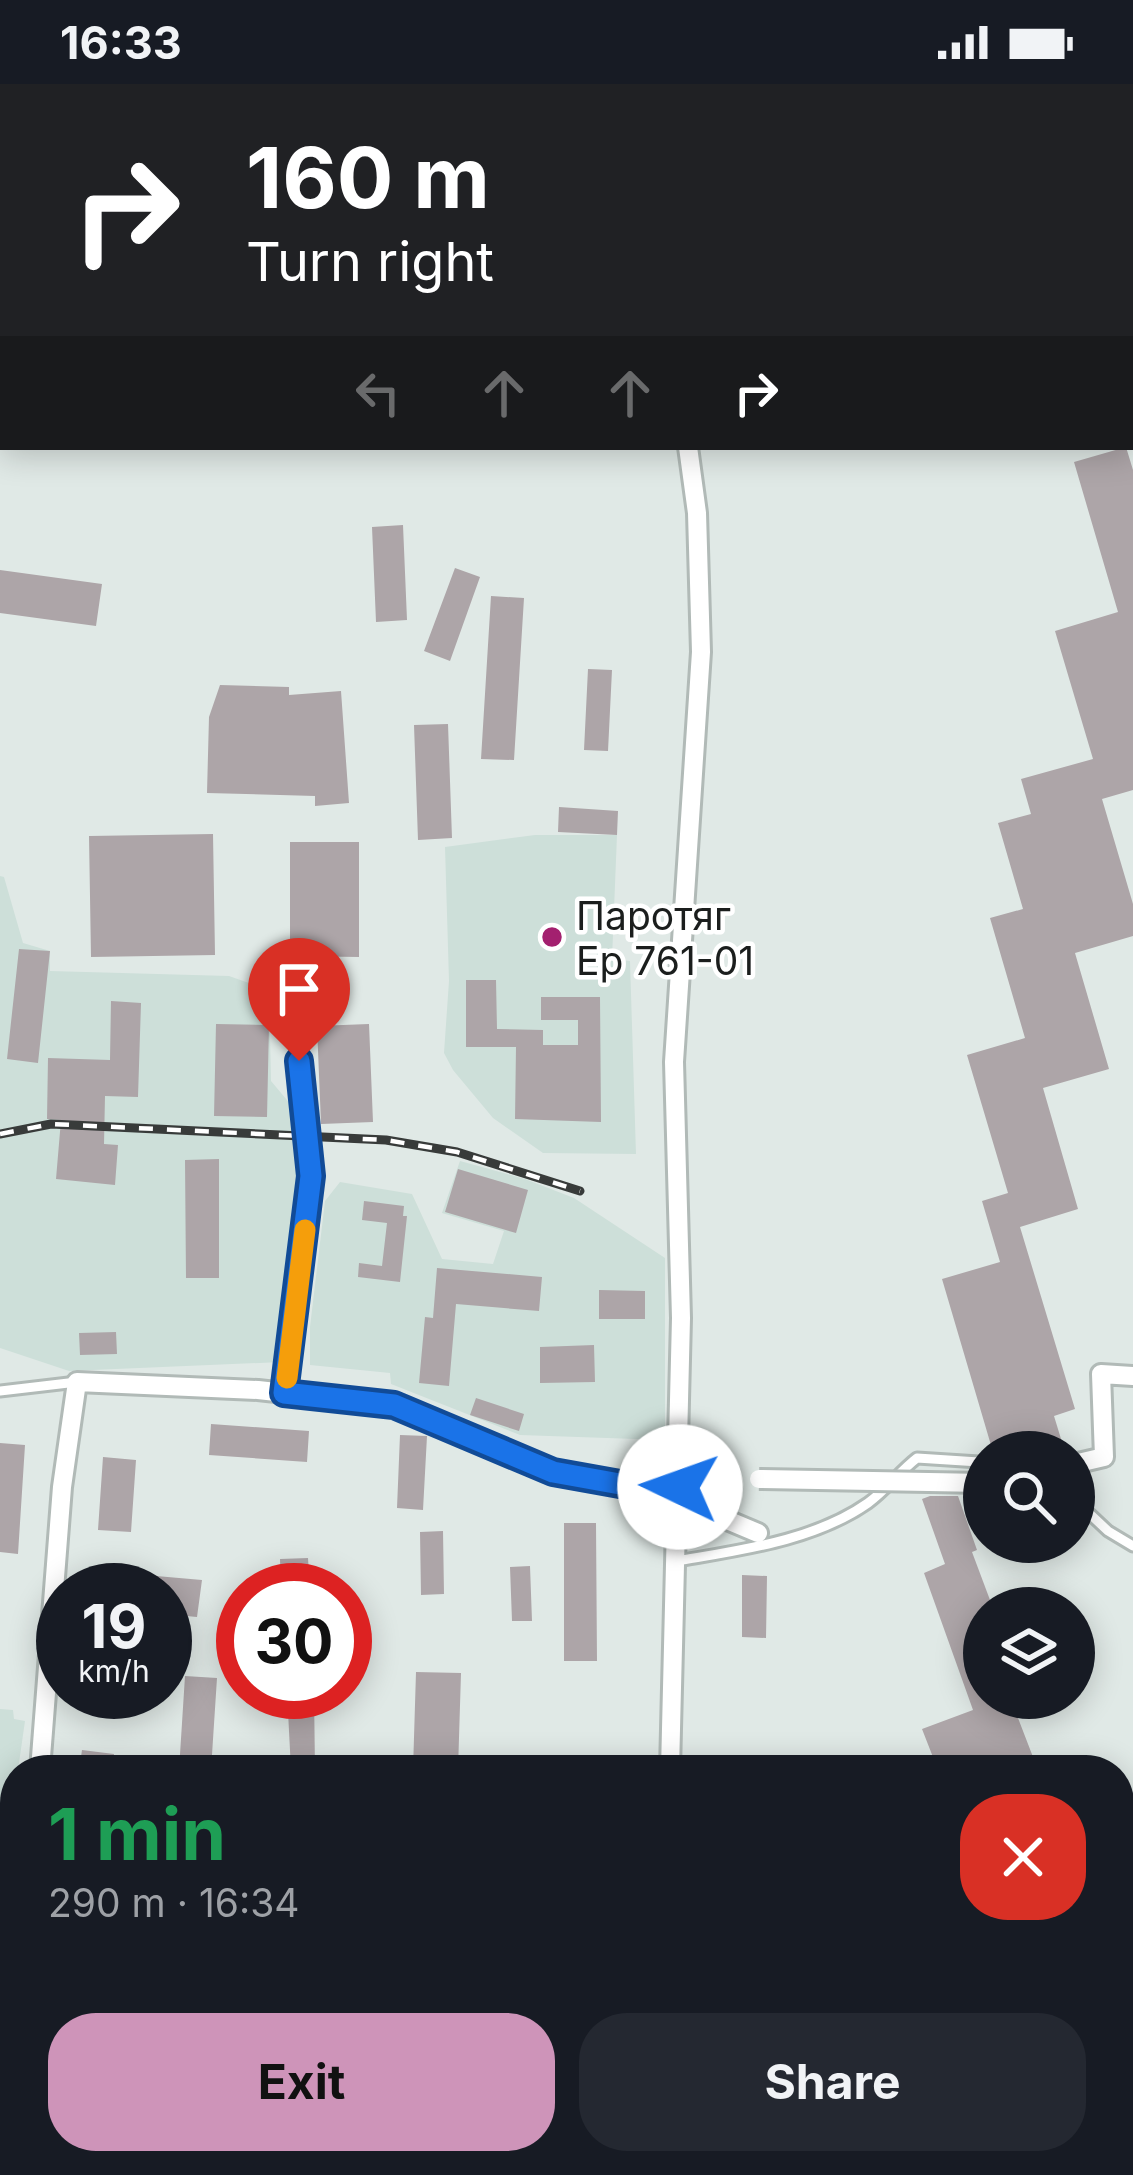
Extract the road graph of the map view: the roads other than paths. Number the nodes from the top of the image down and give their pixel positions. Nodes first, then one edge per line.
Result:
1 (688, 450) edge
2 (299, 1061) dead end
3 (1133, 1376) edge
4 (0, 1379) edge
5 (77, 1382) junction
6 (0, 1391) edge
7 (14, 1391) junction
8 (284, 1393) junction
9 (1095, 1459) edge
10 (963, 1461) edge
11 (759, 1478) dead end
12 (963, 1483) edge
13 (680, 1487) junction
14 (1095, 1519) edge
15 (758, 1533) dead end
16 (1133, 1546) edge
17 (677, 1561) junction
18 (41, 1755) edge
19 (671, 1755) edge

1 - 13 street
2 - 8 lane
3 - 9 street
4 - 7 lane
5 - 7 lane
5 - 8 street
5 - 18 street
6 - 7 lane
8 - 13 street
10 - 17 lane
11 - 12 street, bridge
13 - 15 street
13 - 17 street
14 - 16 lane
17 - 19 street

